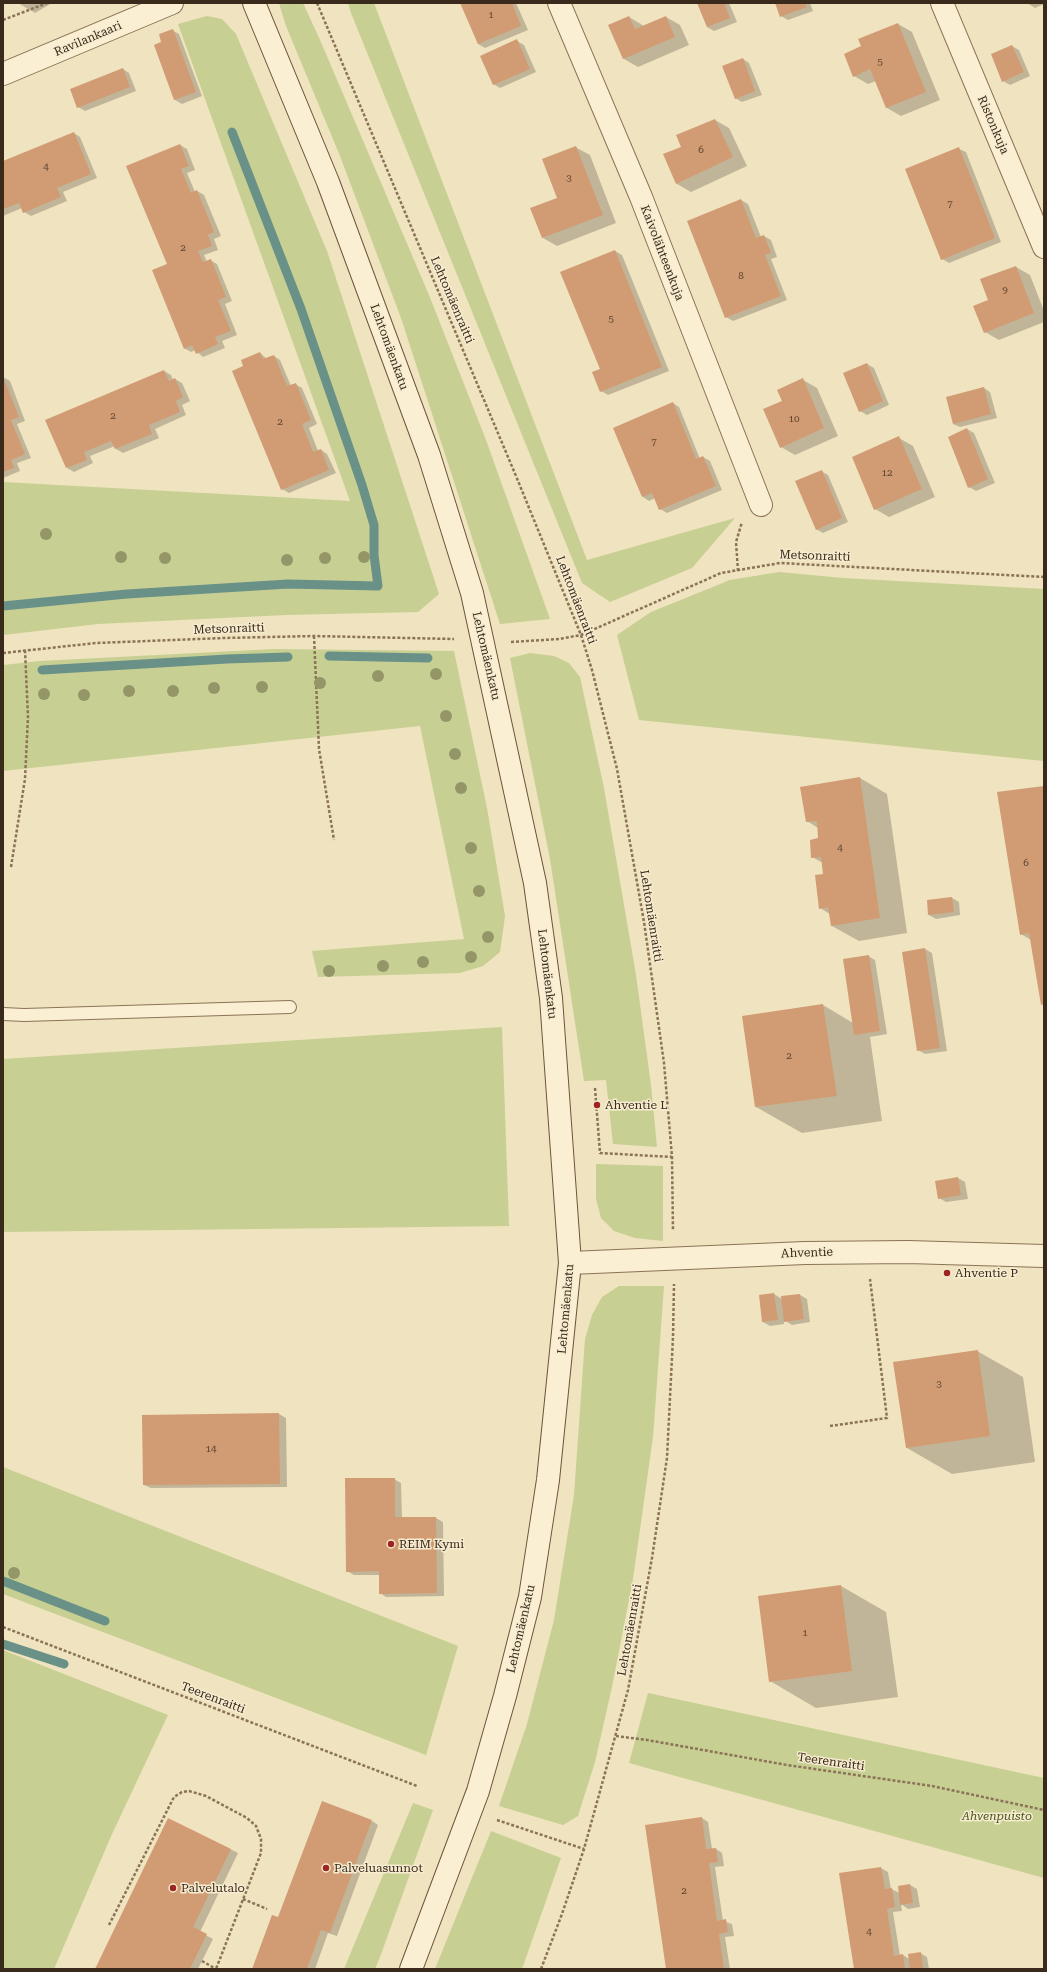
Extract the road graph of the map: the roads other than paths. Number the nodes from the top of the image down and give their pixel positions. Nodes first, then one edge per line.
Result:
1 (172, 3) edge
2 (254, 3) edge
3 (559, 3) edge
4 (942, 3) edge
5 (3, 74) edge
6 (1044, 247) edge
7 (761, 505) road end
8 (290, 1007) dead end
9 (3, 1014) edge
10 (1044, 1256) edge
11 (570, 1263) junction
12 (411, 1969) edge

1 - 5 street, Ravilankaari
2 - 11 street, Lehtomäenkatu
3 - 7 street, Kaivolähteenkuja
4 - 6 street, Ristonkuja
8 - 9 lane
10 - 11 street, Ahventie
11 - 12 street, Lehtomäenkatu

